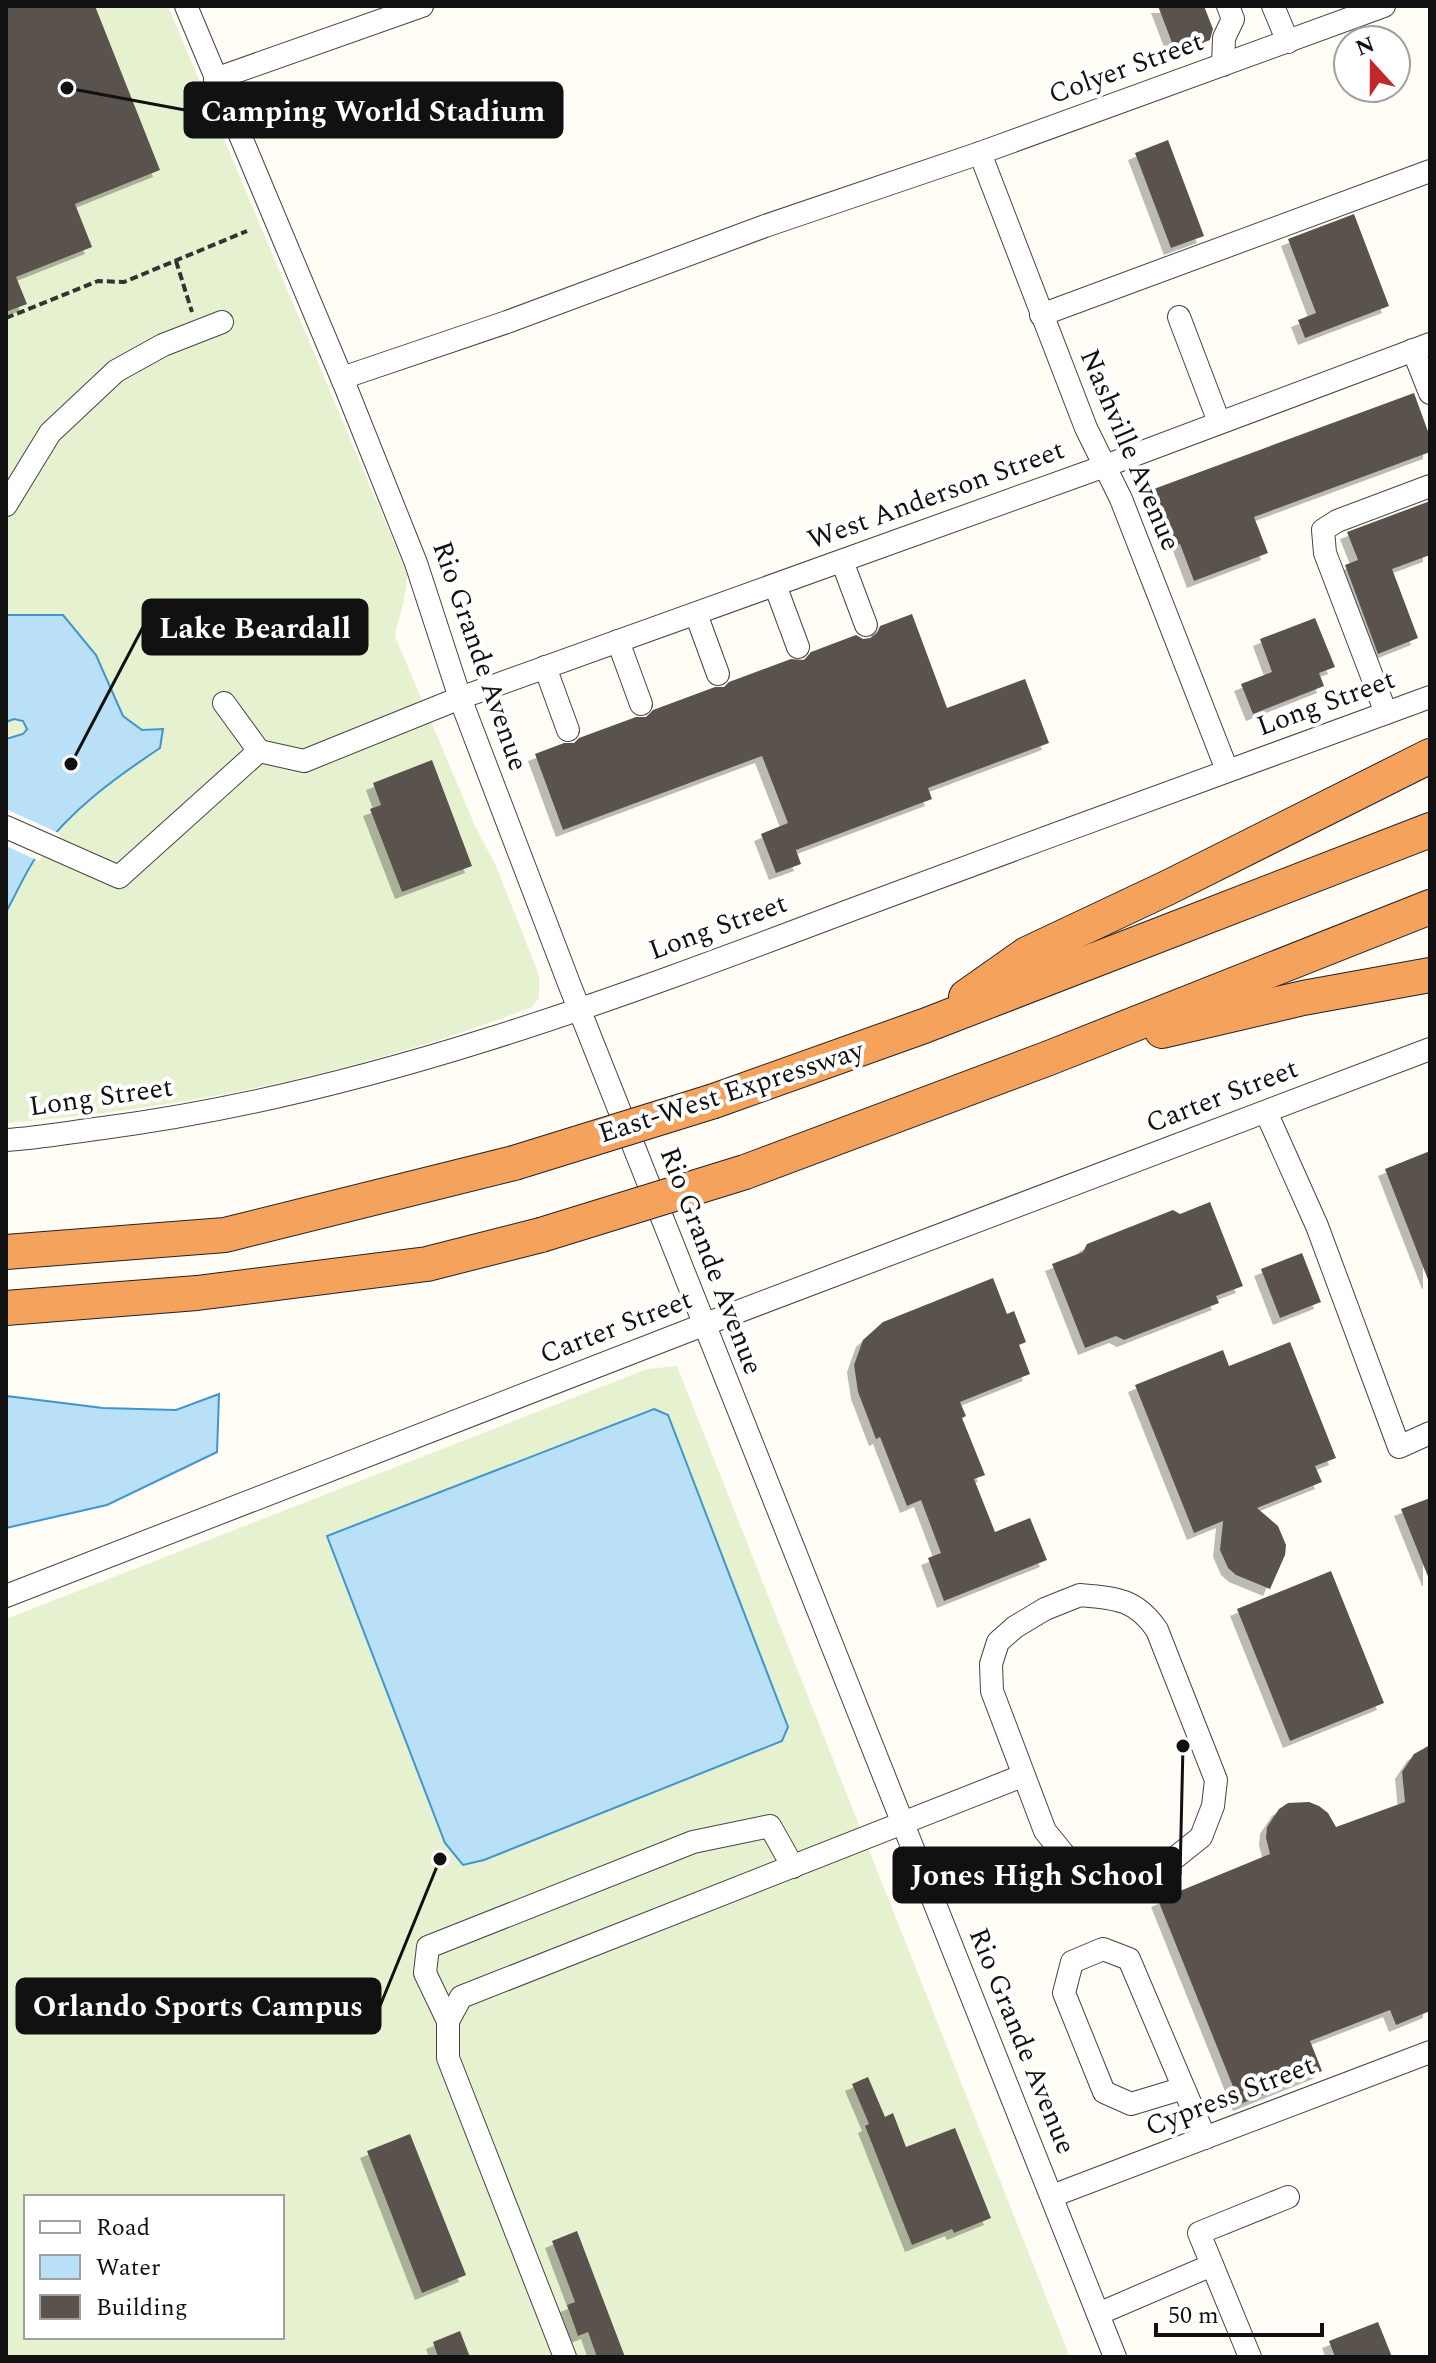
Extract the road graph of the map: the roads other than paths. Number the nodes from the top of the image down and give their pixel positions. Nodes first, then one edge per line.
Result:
1 (186, 6) edge
2 (422, 6) edge
3 (1228, 6) edge
4 (1273, 6) edge
5 (1384, 6) edge
6 (1288, 42) junction
7 (1223, 65) junction
8 (215, 79) junction
9 (980, 153) junction
10 (1430, 171) edge
11 (1041, 315) junction
12 (1179, 317) dead end
13 (222, 322) dead end
14 (1422, 347) edge
15 (342, 378) junction
16 (1430, 393) edge
17 (1219, 422) junction
18 (1105, 466) junction
19 (1430, 486) edge
20 (6, 505) edge
21 (842, 561) junction
22 (775, 585) junction
23 (696, 614) junction
24 (866, 625) dead end
25 (618, 641) junction
26 (798, 647) dead end
27 (545, 667) junction
28 (718, 674) dead end
29 (1430, 697) edge
30 (460, 698) junction
31 (224, 703) dead end
32 (641, 704) dead end
33 (1386, 713) junction
34 (568, 730) dead end
35 (259, 751) junction
36 (1430, 756) edge
37 (1227, 770) junction
38 (6, 827) edge
39 (1430, 830) edge
40 (1430, 907) edge
41 (1430, 975) edge
42 (579, 1008) junction
43 (924, 1026) junction
44 (1430, 1049) edge
45 (1049, 1058) junction
46 (1266, 1112) junction
47 (6, 1140) edge
48 (6, 1252) edge
49 (6, 1308) edge
50 (703, 1325) junction
51 (1430, 1433) edge
52 (6, 1596) edge
53 (1022, 1776) junction
54 (903, 1823) junction
55 (793, 1867) junction
56 (448, 2021) junction
57 (1430, 2052) edge
58 (1184, 2088) junction
59 (1205, 2138) junction
60 (1052, 2196) junction
61 (1288, 2197) dead end
62 (1212, 2265) junction
63 (1098, 2314) junction
64 (565, 2357) edge
65 (1115, 2357) edge
66 (1250, 2357) edge

1 - 8 street, Rio Grande Avenue
2 - 8 street
3 - 7 street
4 - 6 street
5 - 6 street, Colyer Street
6 - 7 street, Colyer Street
7 - 9 street, Colyer Street
8 - 15 street, Rio Grande Avenue
9 - 11 street, Nashville Avenue
9 - 15 street, Colyer Street
10 - 11 street
11 - 18 street, Nashville Avenue
12 - 17 street
13 - 20 street
14 - 16 street
14 - 17 street, West Anderson Street
15 - 30 street, Rio Grande Avenue
17 - 18 street, West Anderson Street
18 - 21 street, West Anderson Street
18 - 37 street, Nashville Avenue
19 - 33 street
21 - 22 street, West Anderson Street
21 - 24 street
22 - 23 street, West Anderson Street
22 - 26 street
23 - 25 street, West Anderson Street
23 - 28 street
25 - 27 street, West Anderson Street
25 - 32 street
27 - 30 street, West Anderson Street
27 - 34 street
29 - 33 street, Long Street
30 - 35 street, West Anderson Street
30 - 42 street, Rio Grande Avenue
31 - 35 street
33 - 37 street, Long Street
35 - 38 street
36 - 43 highway
37 - 42 street, Long Street
39 - 43 highway, East-West Expressway
40 - 45 highway
41 - 45 highway
42 - 47 street, Long Street
42 - 50 street, Rio Grande Avenue
43 - 48 highway, East-West Expressway, bridge
44 - 46 street, Carter Street
45 - 49 highway, bridge
46 - 50 street, Carter Street
46 - 51 street
50 - 52 street, Carter Street
50 - 54 street, Rio Grande Avenue
53 - 53 street
53 - 54 street
54 - 55 street
54 - 60 street, Rio Grande Avenue
55 - 56 street
55 - 56 street
56 - 64 street
57 - 59 street, Cypress Street
58 - 58 street
58 - 59 street
59 - 60 street, Cypress Street
60 - 63 street, Rio Grande Avenue
61 - 62 street
62 - 63 street
62 - 66 street
63 - 65 street, Rio Grande Avenue

